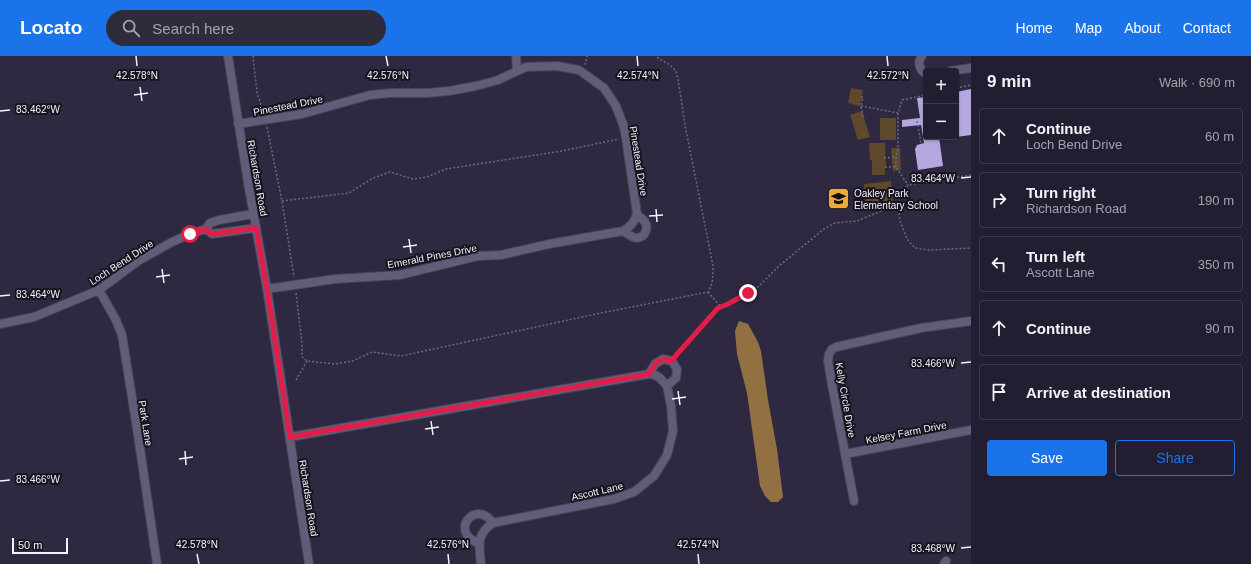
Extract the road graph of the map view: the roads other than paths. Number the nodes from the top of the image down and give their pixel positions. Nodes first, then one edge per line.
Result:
1 (228, 56) edge
2 (516, 56) edge
3 (922, 56) edge
4 (971, 68) edge
5 (959, 70) edge
6 (517, 72) junction
7 (923, 72) edge
8 (238, 124) junction
9 (254, 214) junction
10 (636, 218) junction
11 (256, 228) junction
12 (206, 229) junction
13 (623, 231) junction
14 (267, 289) junction
15 (99, 290) junction
16 (971, 320) edge
17 (0, 324) edge
18 (649, 374) junction
19 (667, 386) junction
20 (971, 430) edge
21 (290, 437) junction
22 (846, 454) junction
23 (854, 501) dead end
24 (493, 523) junction
25 (478, 543) junction
26 (156, 564) edge
27 (309, 564) edge
28 (480, 564) edge

1 - 8 street, Richardson Road
2 - 6 street
3 - 7 street
4 - 5 street
6 - 8 street, Pinestead Drive
6 - 10 street, Pinestead Drive
8 - 9 street, Richardson Road
9 - 11 street, Richardson Road
9 - 12 street, Loch Bend Drive
10 - 13 street, Emerald Pines Drive
10 - 13 street, Emerald Pines Drive
11 - 12 street, Loch Bend Drive
11 - 14 street, Richardson Road
12 - 15 street, Loch Bend Drive
13 - 14 street, Emerald Pines Drive
14 - 21 street, Richardson Road
15 - 17 street, Loch Bend Drive
15 - 26 street, Park Lane
16 - 22 street, Kelly Circle Drive
18 - 19 street
18 - 19 street
18 - 21 street
19 - 24 street, Ascott Lane
20 - 22 street, Kelsey Farm Drive
21 - 27 street, Richardson Road
22 - 23 street, Kelly Circle Drive
24 - 25 street
24 - 25 street
25 - 28 street

